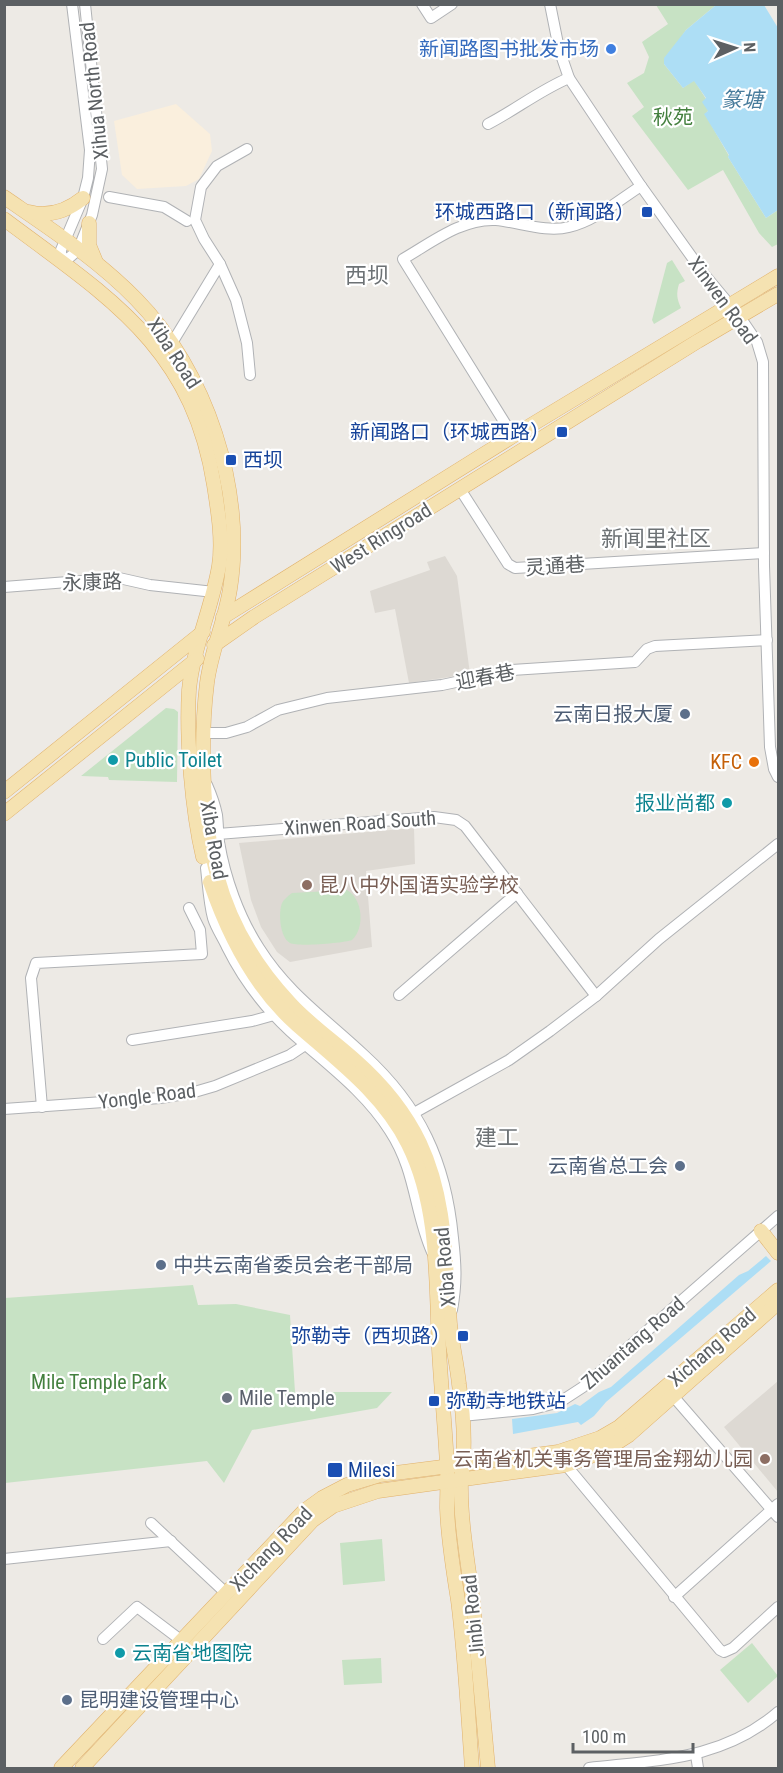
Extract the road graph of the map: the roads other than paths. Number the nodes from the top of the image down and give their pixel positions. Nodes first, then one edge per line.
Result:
1 (72, 4) edge
2 (85, 4) edge
3 (422, 4) edge
4 (452, 4) edge
5 (550, 4) edge
6 (569, 78) junction
7 (488, 124) dead end
8 (247, 149) dead end
9 (642, 186) junction
10 (4, 196) edge
11 (109, 197) dead end
12 (83, 198) junction
13 (26, 212) junction
14 (4, 219) edge
15 (187, 221) dead end
16 (89, 223) junction
17 (65, 240) junction
18 (78, 250) junction
19 (61, 261) junction
20 (220, 264) junction
21 (104, 270) junction
22 (778, 276) edge
23 (778, 294) edge
24 (731, 305) junction
25 (741, 317) junction
26 (172, 343) junction
27 (250, 375) dead end
28 (513, 436) junction
29 (460, 489) junction
30 (764, 553) junction
31 (4, 587) edge
32 (214, 592) junction
33 (225, 615) junction
34 (202, 633) junction
35 (767, 640) junction
36 (216, 642) junction
37 (195, 660) junction
38 (205, 733) junction
39 (204, 776) junction
40 (778, 777) edge
41 (4, 792) edge
42 (4, 814) edge
43 (218, 834) junction
44 (778, 844) edge
45 (206, 868) junction
46 (517, 893) junction
47 (189, 908) dead end
48 (399, 995) dead end
49 (596, 996) junction
50 (274, 1015) junction
51 (132, 1040) dead end
52 (310, 1041) junction
53 (42, 1107) junction
54 (4, 1109) edge
55 (414, 1113) junction
56 (778, 1216) edge
57 (761, 1231) junction
58 (778, 1253) edge
59 (778, 1290) edge
60 (778, 1303) edge
61 (450, 1325) junction
62 (674, 1396) junction
63 (462, 1416) junction
64 (463, 1463) junction
65 (566, 1465) junction
66 (447, 1466) junction
67 (454, 1482) junction
68 (776, 1510) edge
69 (151, 1523) dead end
70 (171, 1541) junction
71 (4, 1559) edge
72 (227, 1594) junction
73 (674, 1597) junction
74 (778, 1607) edge
75 (103, 1640) dead end
76 (182, 1641) junction
77 (777, 1717) edge
78 (696, 1755) junction
79 (61, 1768) edge
80 (81, 1768) edge
81 (472, 1768) edge
82 (488, 1768) edge
83 (589, 1768) edge
84 (698, 1768) edge

1 - 12 street, Xihua North Road
2 - 16 street, Xihua North Road
3 - 4 street
5 - 6 street, Xinwen Road
6 - 7 street
6 - 9 street, Xinwen Road
8 - 20 street
9 - 24 street, Xinwen Road
9 - 28 street
10 - 13 main road, Xiba Road
11 - 15 street
12 - 13 main road
12 - 17 street, Xihua North Road
13 - 17 main road, Xiba Road
14 - 19 main road, Xiba Road
16 - 18 street, Xihua North Road
16 - 21 main road
17 - 18 main road, Xiba Road
17 - 19 street, Xihua North Road
18 - 19 street
18 - 21 main road, Xiba Road
19 - 32 main road, Xiba Road
20 - 26 street
20 - 27 street
21 - 26 main road, Xiba Road
22 - 24 main road, West Ringroad
23 - 25 main road, West Ringroad
24 - 25 street, Xinwen Road
24 - 28 main road, West Ringroad
25 - 29 main road, West Ringroad
25 - 30 street, Xinwen Road
26 - 33 main road, Xiba Road
28 - 33 main road, West Ringroad
29 - 30 street, 灵通巷
29 - 36 main road, West Ringroad
30 - 35 street, Xinwen Road
31 - 32 street, 永康路
32 - 34 main road, Xiba Road
33 - 34 main road, West Ringroad
33 - 36 main road, Xiba Road
34 - 37 main road, Xiba Road
34 - 41 main road, West Ringroad
35 - 38 street, 迎春巷
35 - 40 street, Xinwen Road
36 - 37 main road, West Ringroad
36 - 38 main road, Xiba Road
37 - 42 main road, West Ringroad
37 - 45 main road, Xiba Road
38 - 39 main road, Xiba Road
39 - 43 street
39 - 61 main road, Xiba Road
43 - 46 street, Xinwen Road South
43 - 55 street
44 - 49 street
45 - 50 street
45 - 52 main road, Xiba Road
46 - 48 street
46 - 49 street, Xinwen Road South
47 - 53 street
49 - 55 street
50 - 51 street
50 - 52 street
52 - 53 street, Yongle Road
52 - 66 main road, Xiba Road
53 - 54 street, Yongle Road
55 - 61 street
56 - 57 street, Zhuantang Road
57 - 58 main road
57 - 63 street, Zhuantang Road
59 - 64 main road, Xichang Road
60 - 62 main road, Xichang Road
61 - 63 main road, Xiba Road
62 - 65 main road, Xichang Road
62 - 68 street
63 - 64 main road, Xiba Road
64 - 66 main road, Xichang Road
64 - 67 main road, Jinbi Road
65 - 67 main road, Xichang Road
65 - 73 street
66 - 67 main road, Jinbi Road
66 - 72 main road, Xichang Road
67 - 80 main road, Xichang Road
67 - 81 main road, Jinbi Road
67 - 82 main road, Jinbi Road
68 - 73 street
69 - 70 street
70 - 71 street
70 - 72 street
72 - 76 main road, Xichang Road
73 - 74 street
75 - 76 street
76 - 79 main road, Xichang Road
77 - 78 street
78 - 83 street
78 - 84 street

